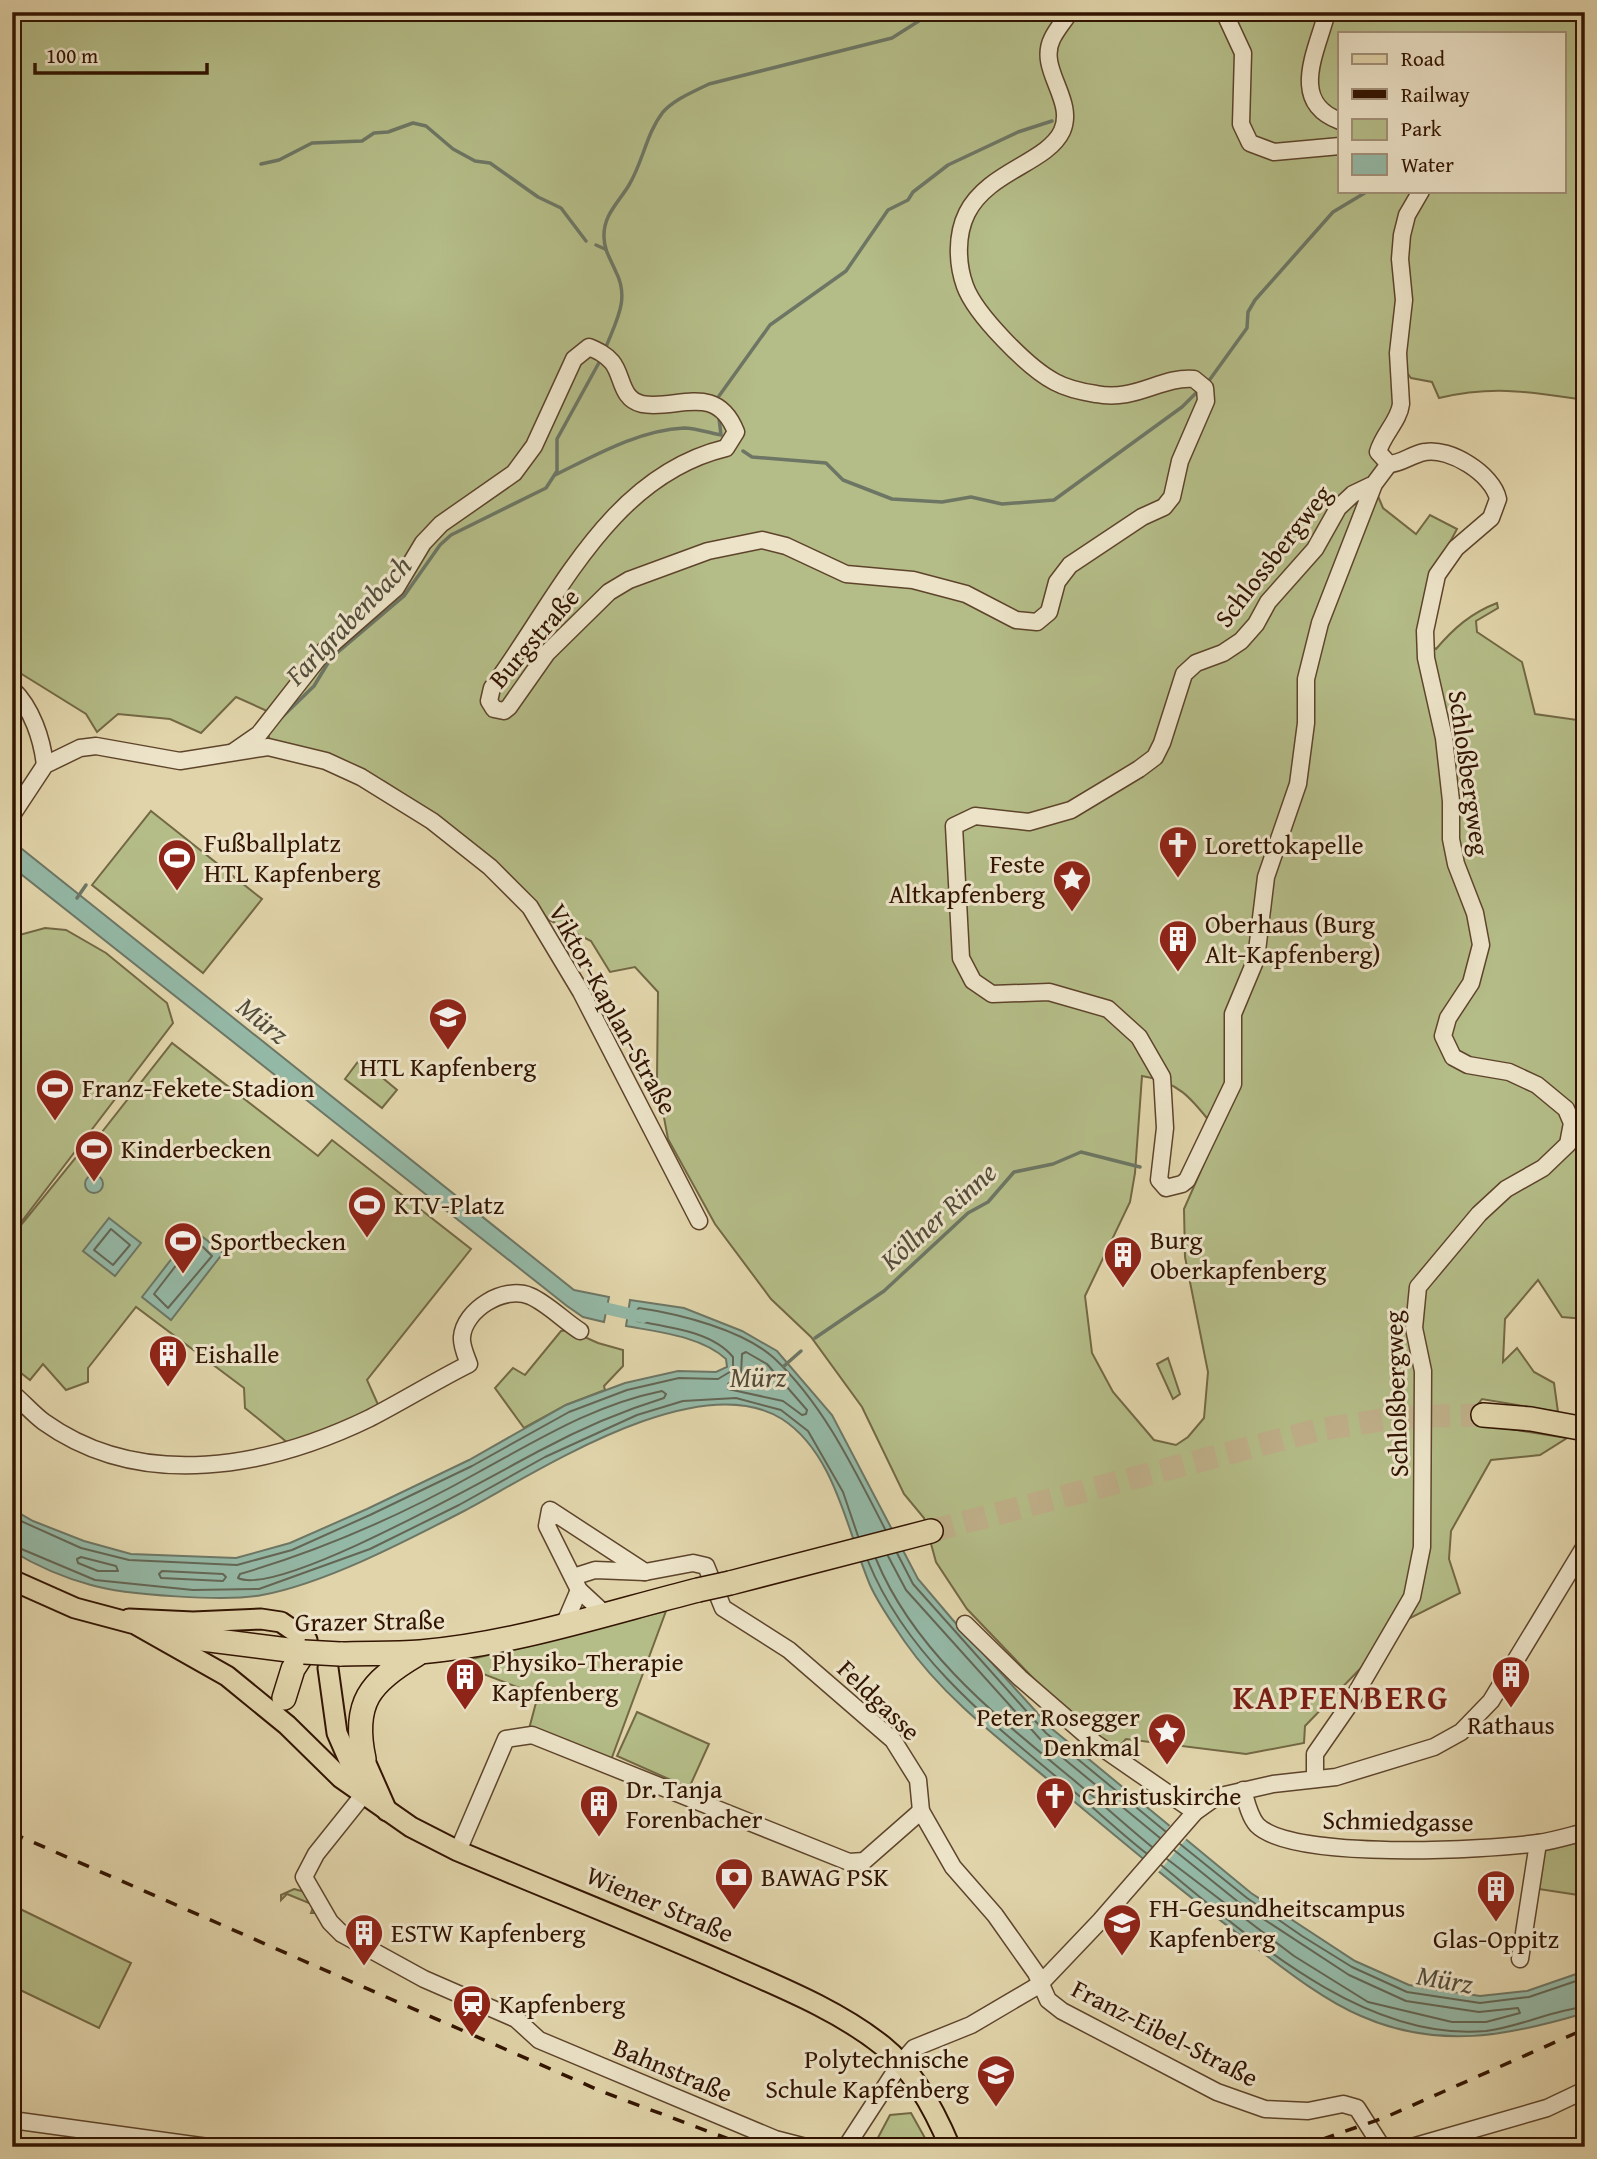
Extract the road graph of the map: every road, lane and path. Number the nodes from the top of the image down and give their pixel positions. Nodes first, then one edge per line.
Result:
1 (1070, 12) edge
2 (1224, 12) edge
3 (1327, 12) edge
4 (1338, 120) edge
5 (1338, 146) edge
6 (1420, 192) edge
7 (1388, 464) junction
8 (1374, 484) junction
9 (12, 689) edge
10 (233, 752) junction
11 (45, 765) junction
12 (12, 815) edge
13 (699, 1221) dead end
14 (580, 1331) dead end
15 (12, 1393) edge
16 (1483, 1415) tunnel mouth
17 (1585, 1429) edge
18 (931, 1531) tunnel mouth
19 (1585, 1546) edge
20 (645, 1572) junction
21 (12, 1580) edge
22 (576, 1583) junction
23 (612, 1613) junction
24 (113, 1619) junction
25 (135, 1624) junction
26 (965, 1624) dead end
27 (564, 1625) junction
28 (202, 1639) joint
29 (306, 1646) junction
30 (334, 1661) junction
31 (388, 1661) junction
32 (284, 1698) joint
33 (287, 1725) junction
34 (364, 1759) joint
35 (1315, 1779) junction
36 (1244, 1790) junction
37 (364, 1794) junction
38 (921, 1811) junction
39 (388, 1812) junction
40 (1195, 1812) junction
41 (1585, 1832) edge
42 (1538, 1843) junction
43 (458, 1850) junction
44 (1520, 1959) dead end
45 (1039, 1985) junction
46 (900, 2064) junction
47 (1585, 2090) edge
48 (12, 2120) edge
49 (174, 2144) edge
50 (208, 2147) edge
51 (806, 2147) edge
52 (846, 2147) edge
53 (950, 2147) edge
54 (1382, 2147) edge
55 (1412, 2147) edge

1 - 10 street, Burgstraße
2 - 5 street
3 - 4 street
6 - 7 street
7 - 8 street, Schlossbergweg
7 - 35 street, Schloßbergweg
8 - 8 street, Schlossbergweg
9 - 11 street
10 - 11 street, Viktor-Kaplan-Straße
10 - 13 street, Viktor-Kaplan-Straße
11 - 12 street
14 - 15 street
16 - 17 highway
18 - 23 highway, Grazer Straße, bridge
19 - 35 street
20 - 22 street, Feldgasse
20 - 22 street
20 - 38 street, Feldgasse
21 - 24 main road
22 - 23 street
22 - 27 street
23 - 27 highway, Grazer Straße
24 - 25 main road
24 - 29 main road
25 - 28 main road, Grazer Straße
25 - 33 main road
26 - 40 street
27 - 31 highway, Grazer Straße
28 - 29 highway, Grazer Straße
29 - 30 highway, Grazer Straße, bridge
29 - 32 highway
30 - 31 highway, Grazer Straße
30 - 37 main road
31 - 34 highway
32 - 33 main road
33 - 37 main road
34 - 39 main road
35 - 36 street
36 - 40 street
36 - 42 street, Schmiedgasse
37 - 39 main road, Wiener Straße
37 - 51 street, Bahnstraße
38 - 43 street
38 - 45 street, Feldgasse
39 - 43 main road, Wiener Straße
40 - 45 street
41 - 42 street
42 - 44 street
43 - 46 main road, Wiener Straße
45 - 46 street
45 - 54 street, Franz-Eibel-Straße
46 - 52 street
46 - 53 main road, Wiener Straße
47 - 55 street
48 - 49 street
49 - 50 street

